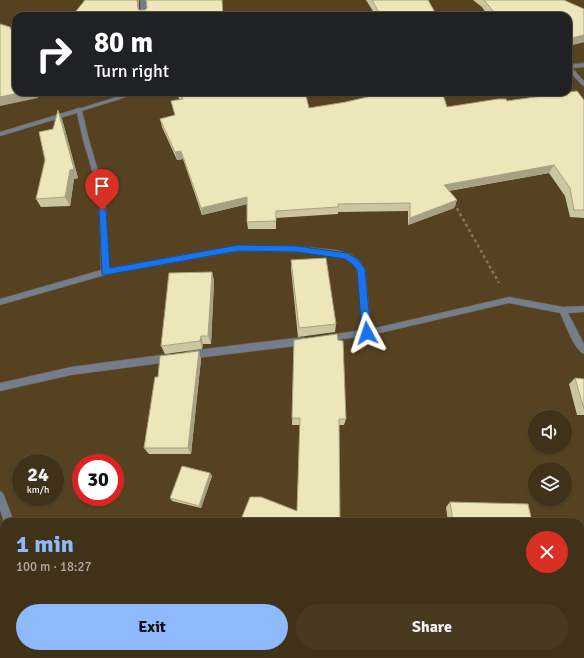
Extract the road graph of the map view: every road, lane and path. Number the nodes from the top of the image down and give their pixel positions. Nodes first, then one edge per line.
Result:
1 (143, 0) edge
2 (144, 12) edge
3 (584, 65) edge
4 (572, 66) edge
5 (572, 71) edge
6 (584, 84) edge
7 (126, 96) edge
8 (79, 110) junction
9 (0, 134) edge
10 (454, 203) edge
11 (106, 272) junction
12 (509, 300) junction
13 (0, 302) edge
14 (584, 309) edge
15 (563, 310) junction
16 (367, 333) junction
17 (584, 350) edge
18 (0, 387) edge
19 (0, 496) edge
20 (8, 518) edge

1 - 2 street
3 - 4 street
5 - 6 street
7 - 8 street
8 - 9 street
8 - 11 street
10 - 12 path
11 - 13 street
11 - 16 street
12 - 15 street
12 - 16 street
14 - 15 street
15 - 17 street
16 - 18 street
19 - 20 street

